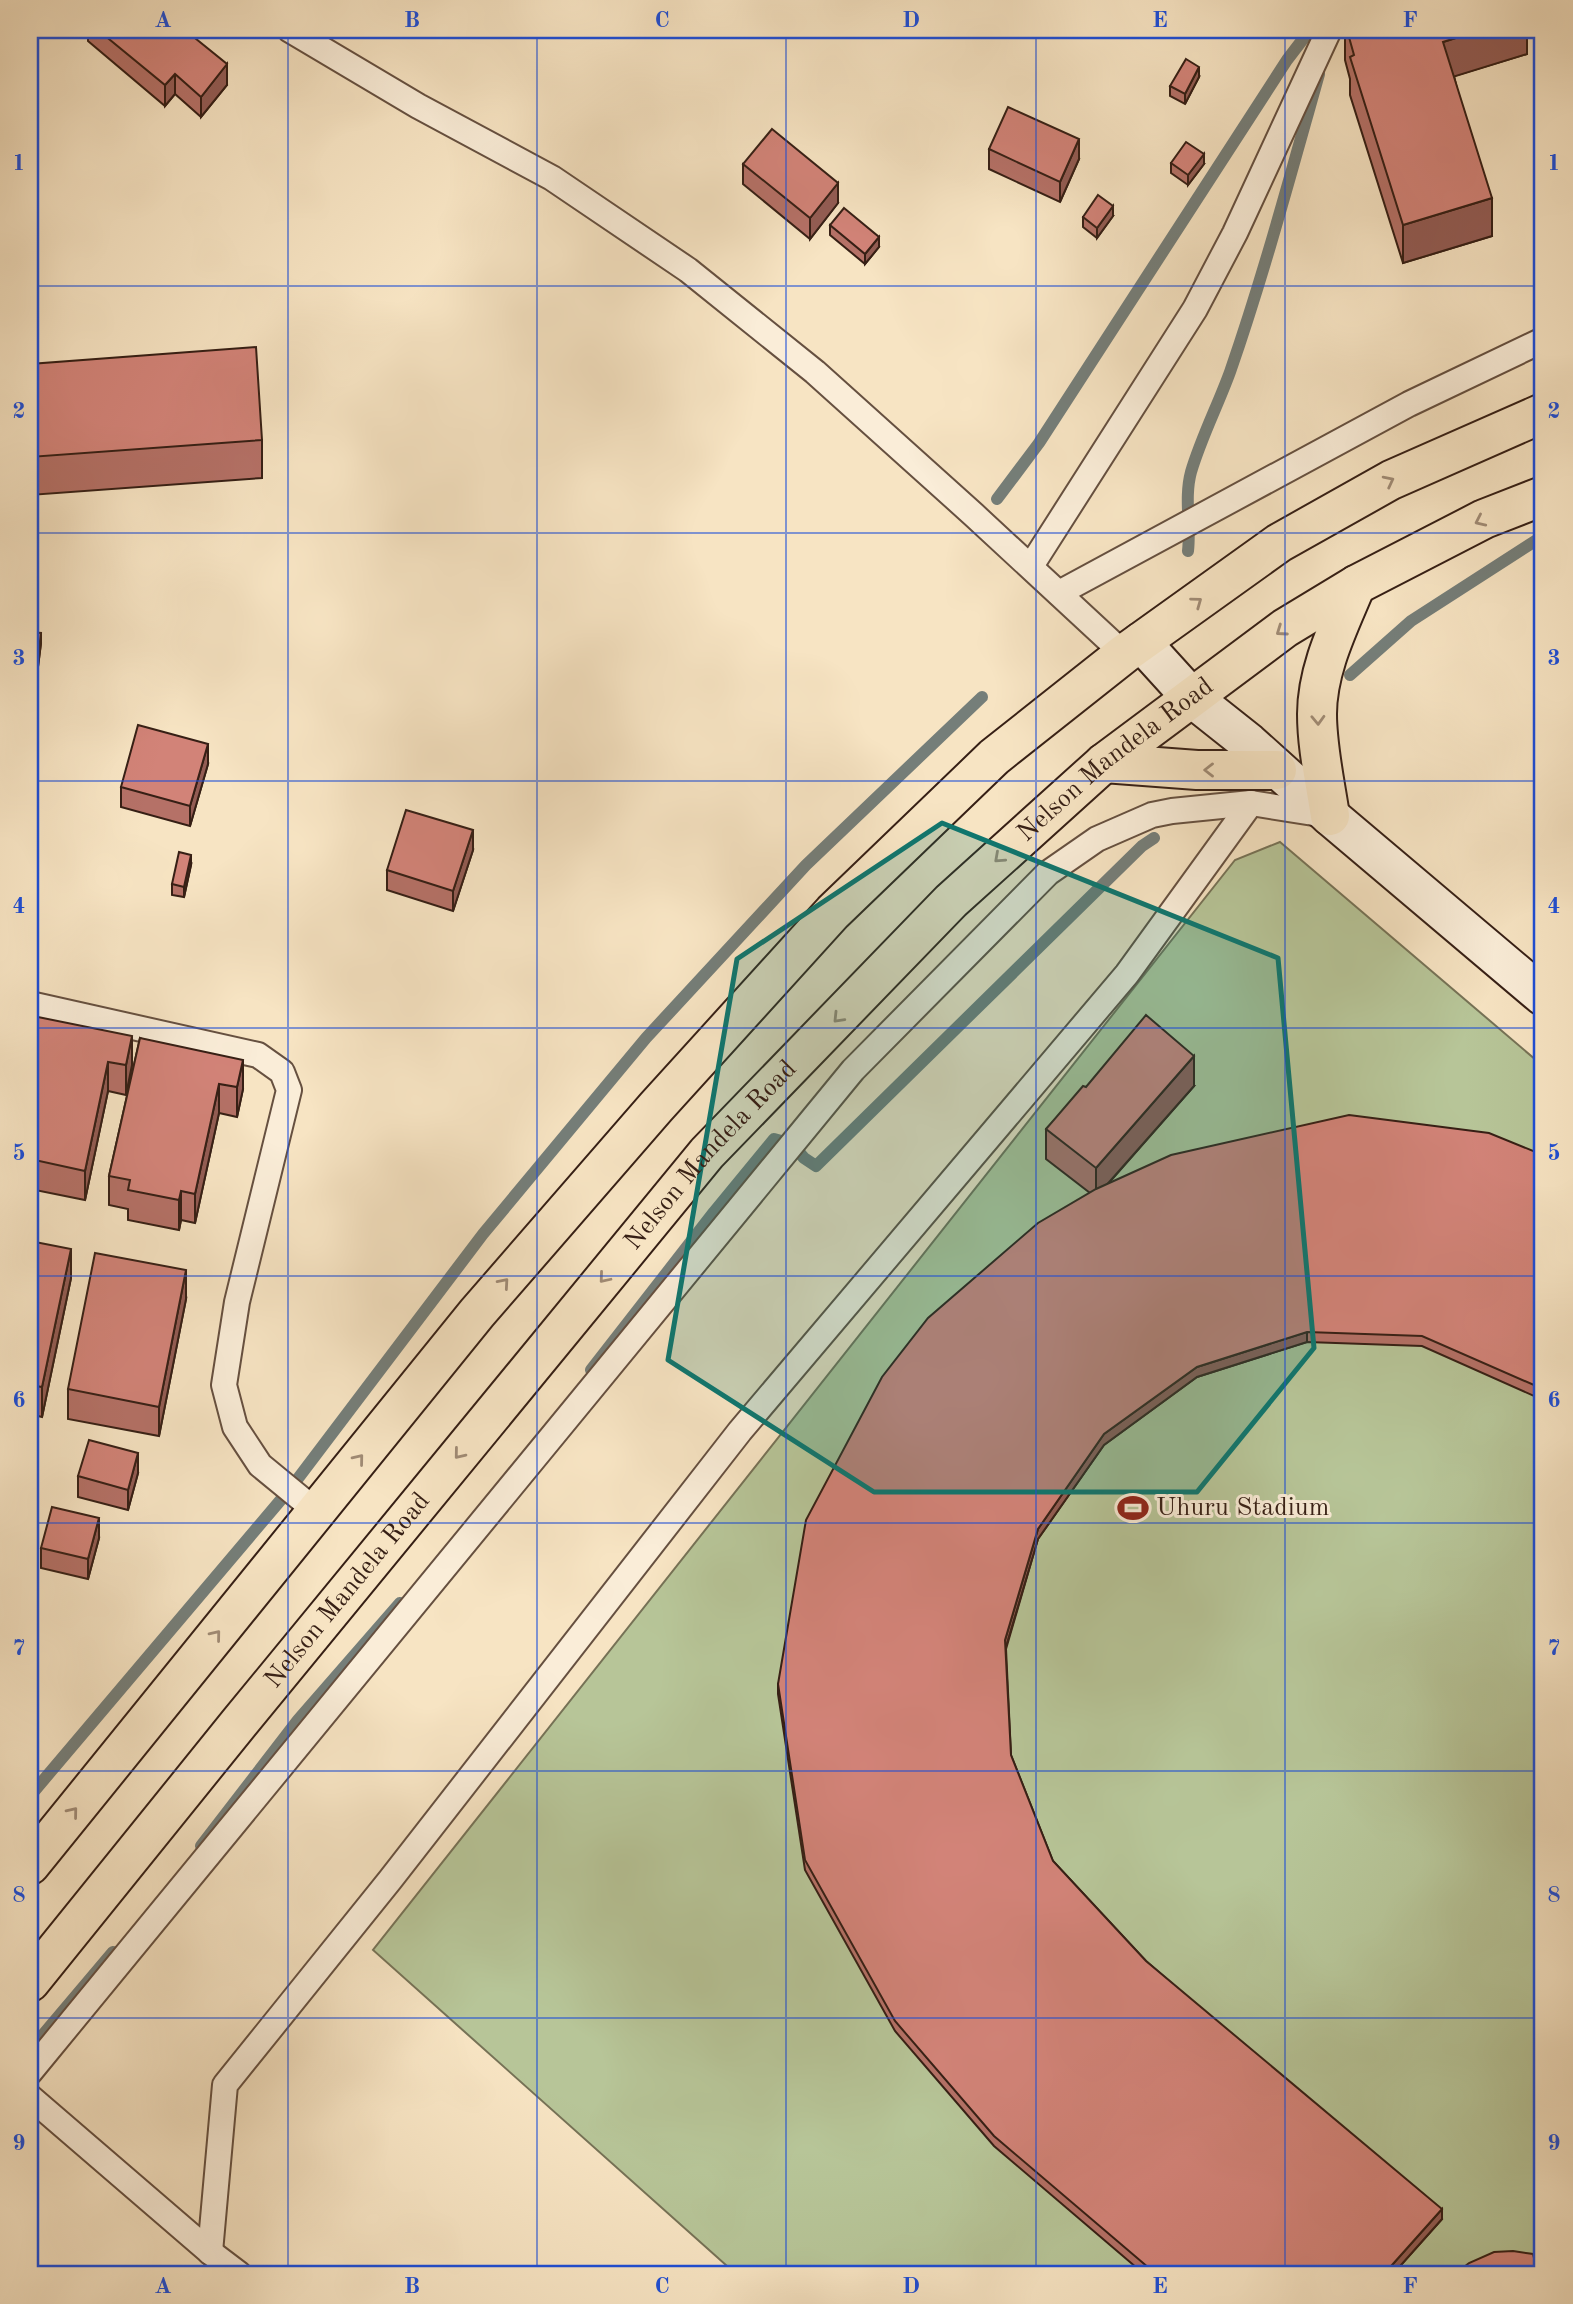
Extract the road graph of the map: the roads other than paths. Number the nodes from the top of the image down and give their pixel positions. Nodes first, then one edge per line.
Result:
1 (290, 30) edge
2 (1329, 30) edge
3 (1543, 340) edge
4 (1543, 413) edge
5 (1543, 496) edge
6 (1031, 566) junction
7 (1356, 585) junction
8 (1059, 593) junction
9 (1133, 648) junction
10 (1191, 697) junction
11 (1104, 763) junction
12 (1277, 770) junction
13 (1251, 803) junction
14 (1330, 816) junction
15 (1543, 996) edge
16 (30, 1004) edge
17 (316, 1511) junction
18 (30, 1865) edge
19 (30, 1982) edge
20 (30, 2072) edge
21 (30, 2097) edge
22 (210, 2252) junction
23 (239, 2274) edge

1 - 6 lane
2 - 6 lane
3 - 8 lane
9 -> 4 main road
5 -> 7 main road, Nelson Mandela Road
6 - 8 lane
7 -> 10 main road, Nelson Mandela Road
7 -> 14 main road
8 - 9 lane
9 - 10 street
17 -> 9 main road
10 - 11 main road, Nelson Mandela Road
10 - 12 street
12 -> 11 main road
11 -> 19 main road, Nelson Mandela Road
12 - 14 street
13 - 14 lane
13 - 20 lane
13 - 22 lane
14 - 15 street
16 - 17 lane
18 -> 17 main road
21 - 22 lane
22 - 23 lane

